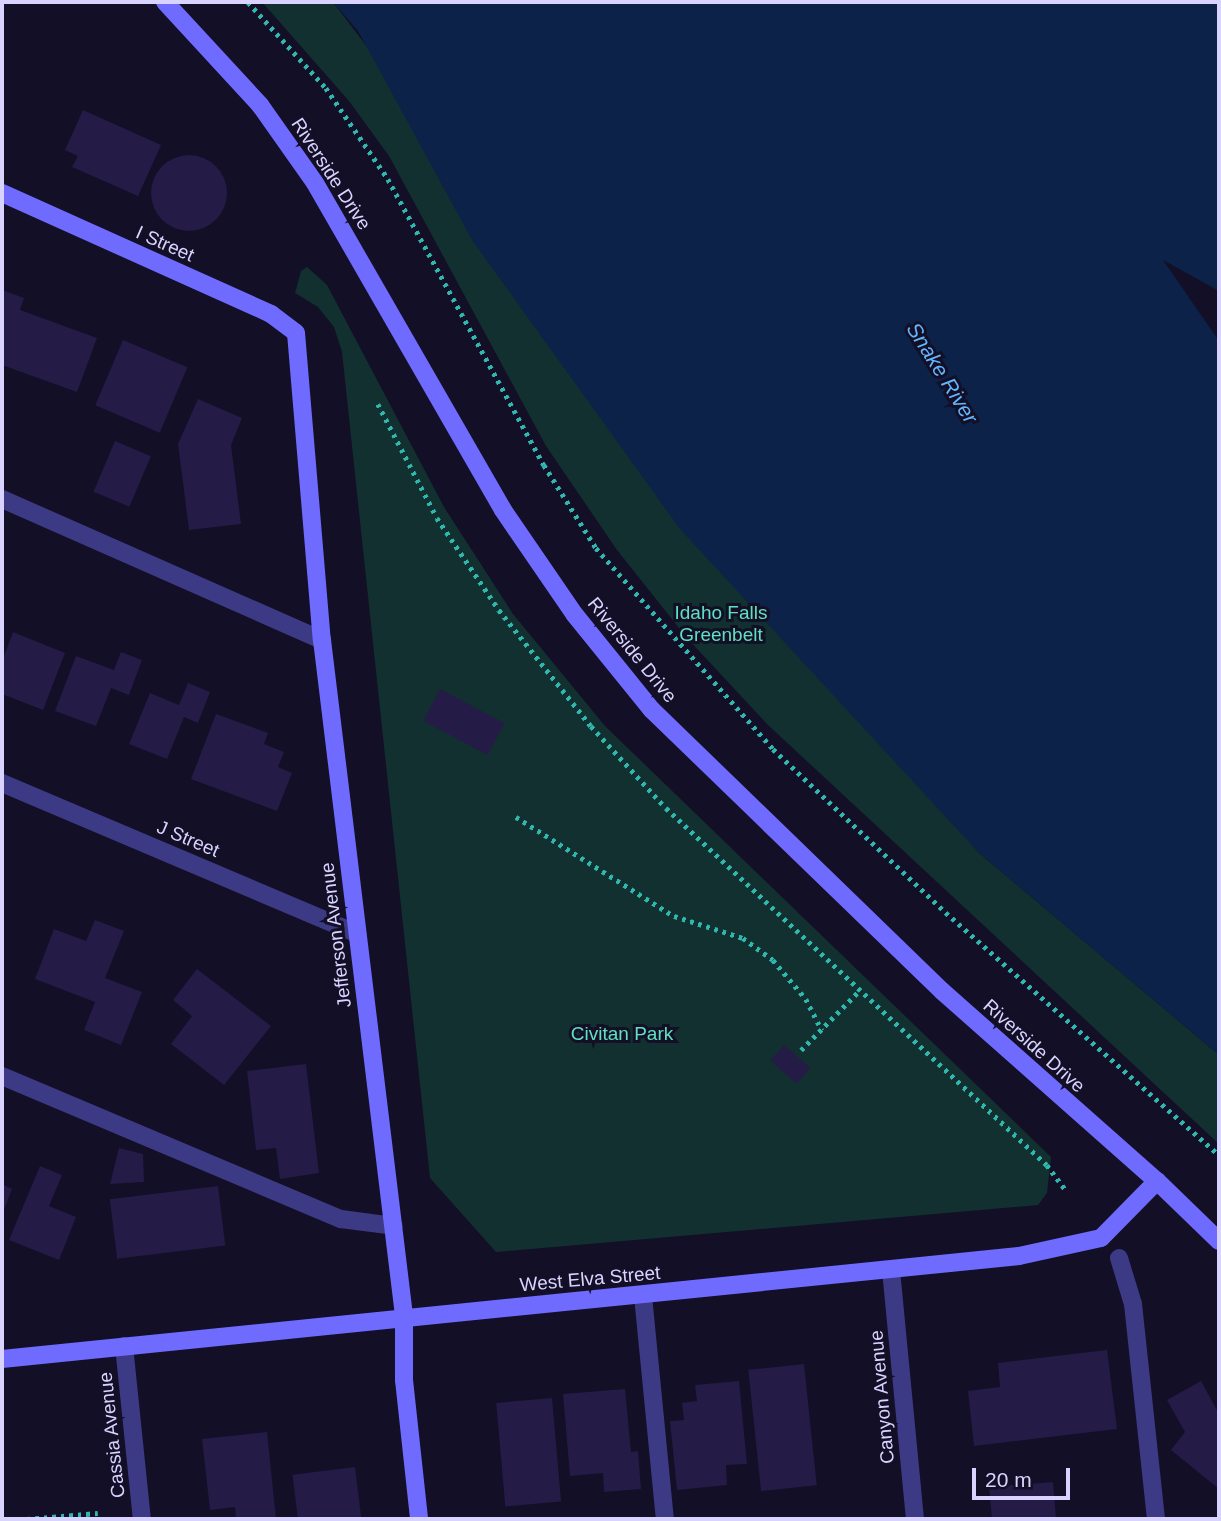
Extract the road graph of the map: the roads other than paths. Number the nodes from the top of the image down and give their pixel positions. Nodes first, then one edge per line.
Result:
1 (165, 2) edge
2 (2, 193) edge
3 (299, 344) joint
4 (2, 499) edge
5 (322, 640) junction
6 (2, 783) edge
7 (357, 934) junction
8 (2, 1076) edge
9 (1157, 1181) junction
10 (394, 1226) junction
11 (1219, 1241) edge
12 (1119, 1258) dead end
13 (891, 1270) junction
14 (643, 1296) junction
15 (404, 1316) junction
16 (124, 1346) junction
17 (2, 1359) edge
18 (142, 1519) edge
19 (419, 1519) edge
20 (665, 1519) edge
21 (915, 1519) edge
22 (1156, 1519) edge

1 - 9 street, Riverside Drive
2 - 3 street, I Street
3 - 5 street, Jefferson Avenue
4 - 5 street
5 - 7 street, Jefferson Avenue
6 - 7 street, J Street
7 - 10 street, Jefferson Avenue
8 - 10 street
9 - 11 street, Riverside Drive
9 - 13 street, West Elva Street
10 - 15 street, Jefferson Avenue
12 - 22 street
13 - 14 street, West Elva Street
13 - 21 street, Canyon Avenue
14 - 15 street, West Elva Street
14 - 20 street
15 - 16 street, West Elva Street
15 - 19 street, Jefferson Avenue
16 - 17 street, West Elva Street
16 - 18 street, Cassia Avenue

